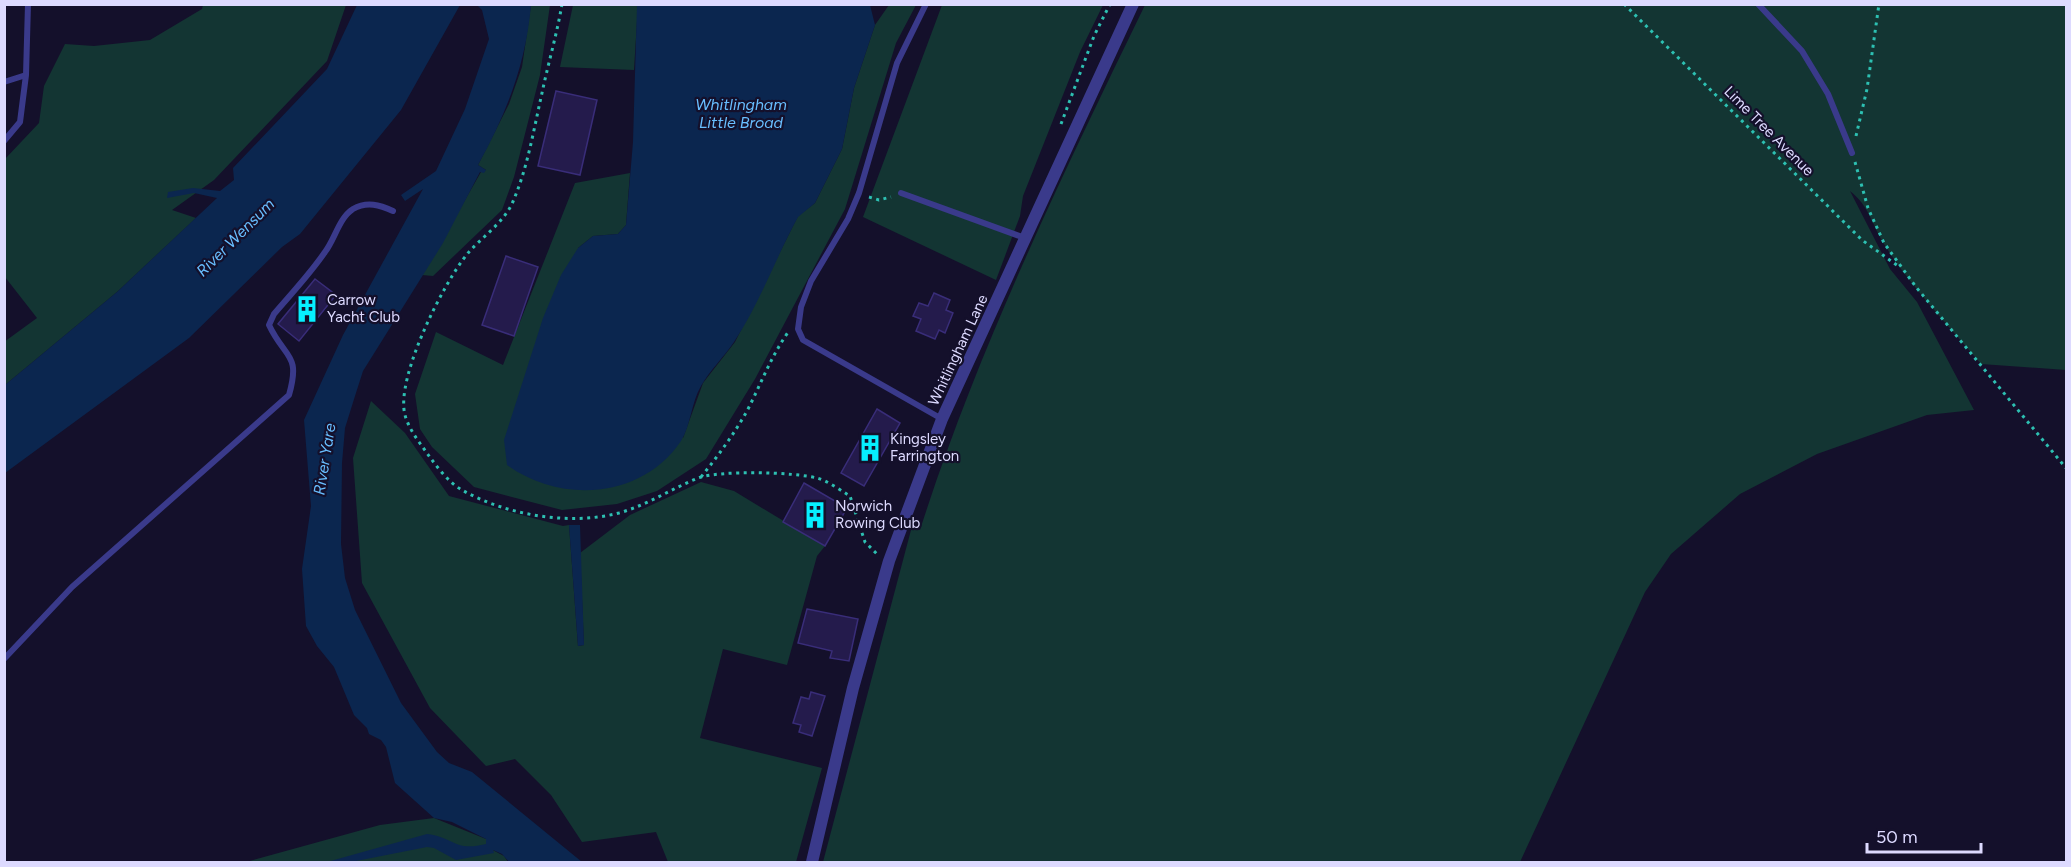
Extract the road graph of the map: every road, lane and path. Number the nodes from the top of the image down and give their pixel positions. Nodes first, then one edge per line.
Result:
1 (28, 4) edge
2 (562, 4) edge
3 (926, 4) edge
4 (1110, 4) edge
5 (1133, 4) edge
6 (1624, 4) edge
7 (1758, 4) edge
8 (1879, 4) edge
9 (26, 75) junction
10 (4, 82) edge
11 (1058, 133) dead end
12 (4, 141) edge
13 (1852, 153) junction
14 (859, 193) junction
15 (901, 193) joint
16 (393, 211) dead end
17 (1026, 238) junction
18 (1902, 269) junction
19 (798, 318) junction
20 (942, 418) junction
21 (2067, 468) edge
22 (700, 477) junction
23 (889, 561) junction
24 (4, 659) edge
25 (812, 862) edge

1 - 9 lane
2 - 22 path
3 - 14 lane
4 - 11 path
5 - 17 street, Whitlingham Lane
6 - 18 path, Lime Tree Avenue
7 - 13 lane
8 - 13 path
9 - 10 lane
9 - 12 lane
13 - 18 path
14 - 15 path
14 - 19 lane
15 - 17 lane
16 - 24 lane
17 - 20 street, Whitlingham Lane
18 - 21 path
19 - 20 lane
19 - 22 path
20 - 23 street, Whitlingham Lane
22 - 23 path
23 - 25 street, Whitlingham Lane

